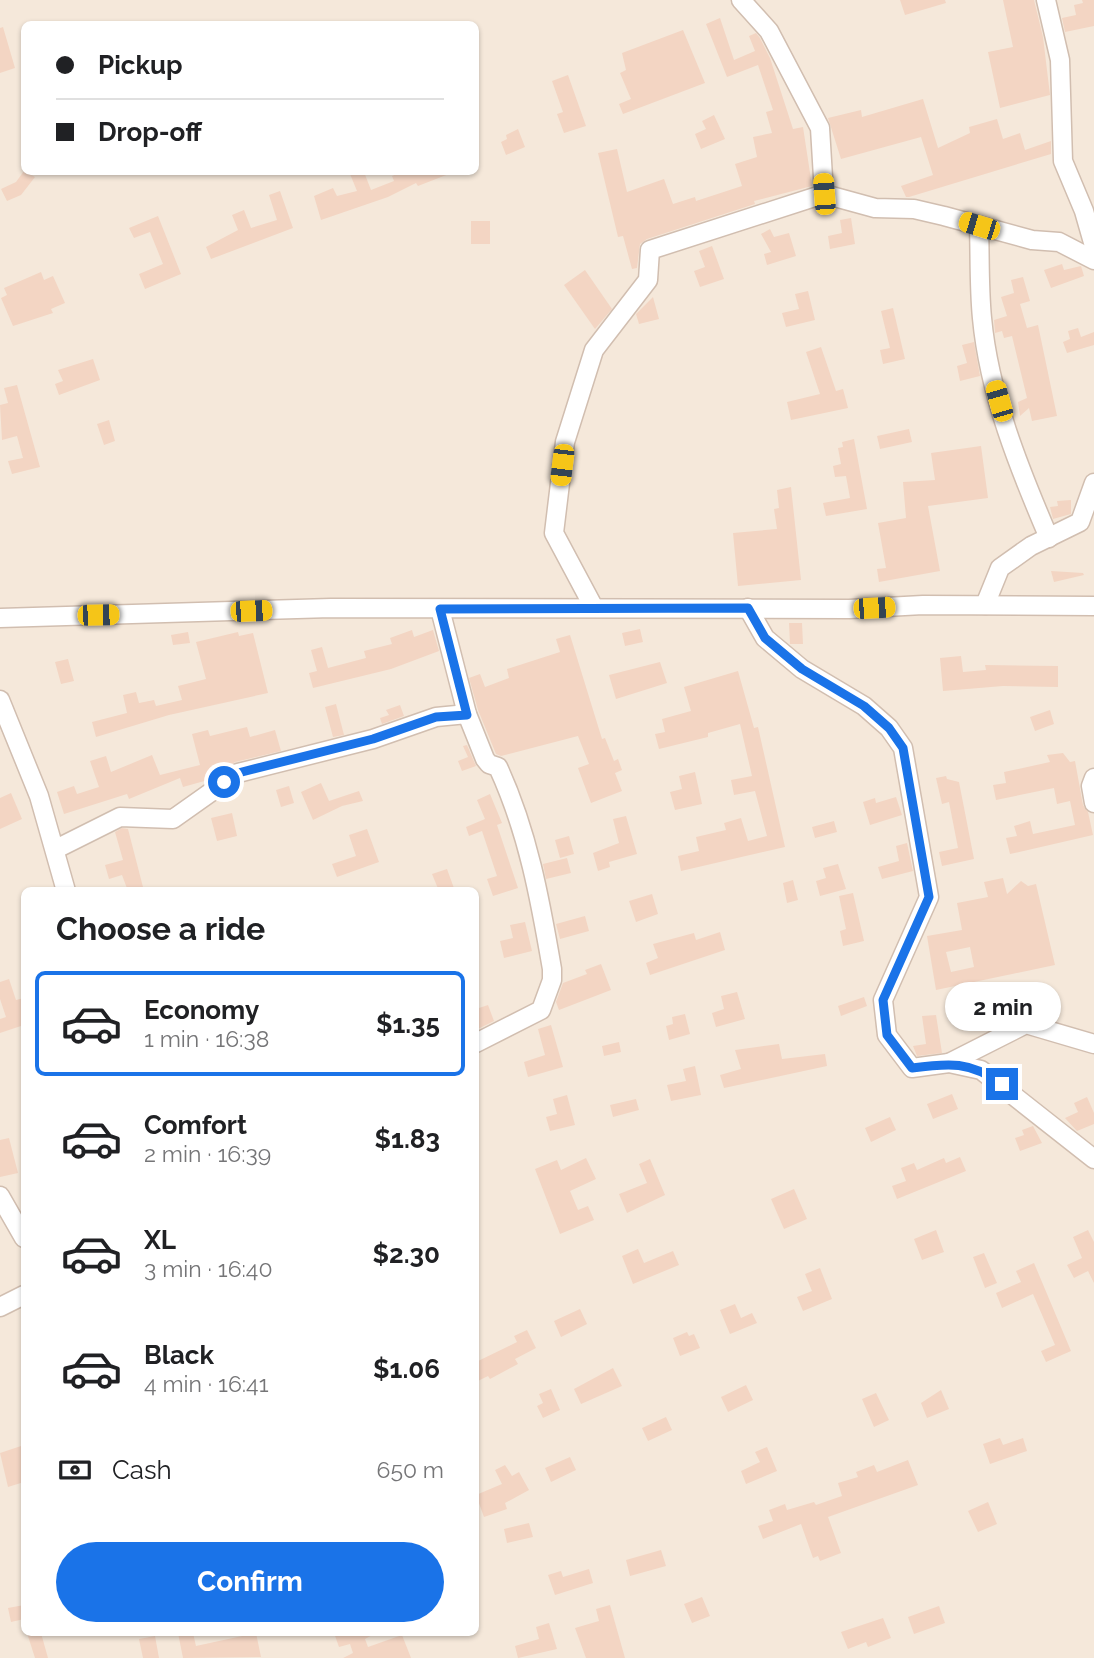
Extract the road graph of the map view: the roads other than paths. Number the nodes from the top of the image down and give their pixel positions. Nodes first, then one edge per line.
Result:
1 (1046, 0) edge
2 (748, 2) edge
3 (824, 194) junction
4 (979, 226) junction
5 (1094, 246) edge
6 (1094, 260) edge
7 (1094, 483) edge
8 (1048, 538) junction
9 (593, 606) junction
10 (985, 606) junction
11 (1094, 606) edge
12 (748, 608) junction
13 (440, 609) junction
14 (0, 618) edge
15 (0, 700) edge
16 (467, 715) junction
17 (1094, 778) edge
18 (1094, 803) edge
19 (56, 849) junction
20 (65, 887) edge
21 (479, 1041) edge
22 (1094, 1044) edge
23 (949, 1063) junction
24 (1094, 1159) edge
25 (0, 1196) edge
26 (21, 1233) edge
27 (21, 1296) edge
28 (0, 1307) edge

1 - 5 street
2 - 3 street
3 - 4 street
3 - 9 street
4 - 6 street
4 - 8 street
7 - 8 street
8 - 10 street
9 - 12 street
9 - 13 street
10 - 11 street
10 - 12 street
12 - 23 street
13 - 14 street
13 - 16 street
15 - 19 street
16 - 19 street
16 - 21 street
17 - 18 street
19 - 20 street
22 - 23 street
23 - 24 street
25 - 26 street
27 - 28 street

